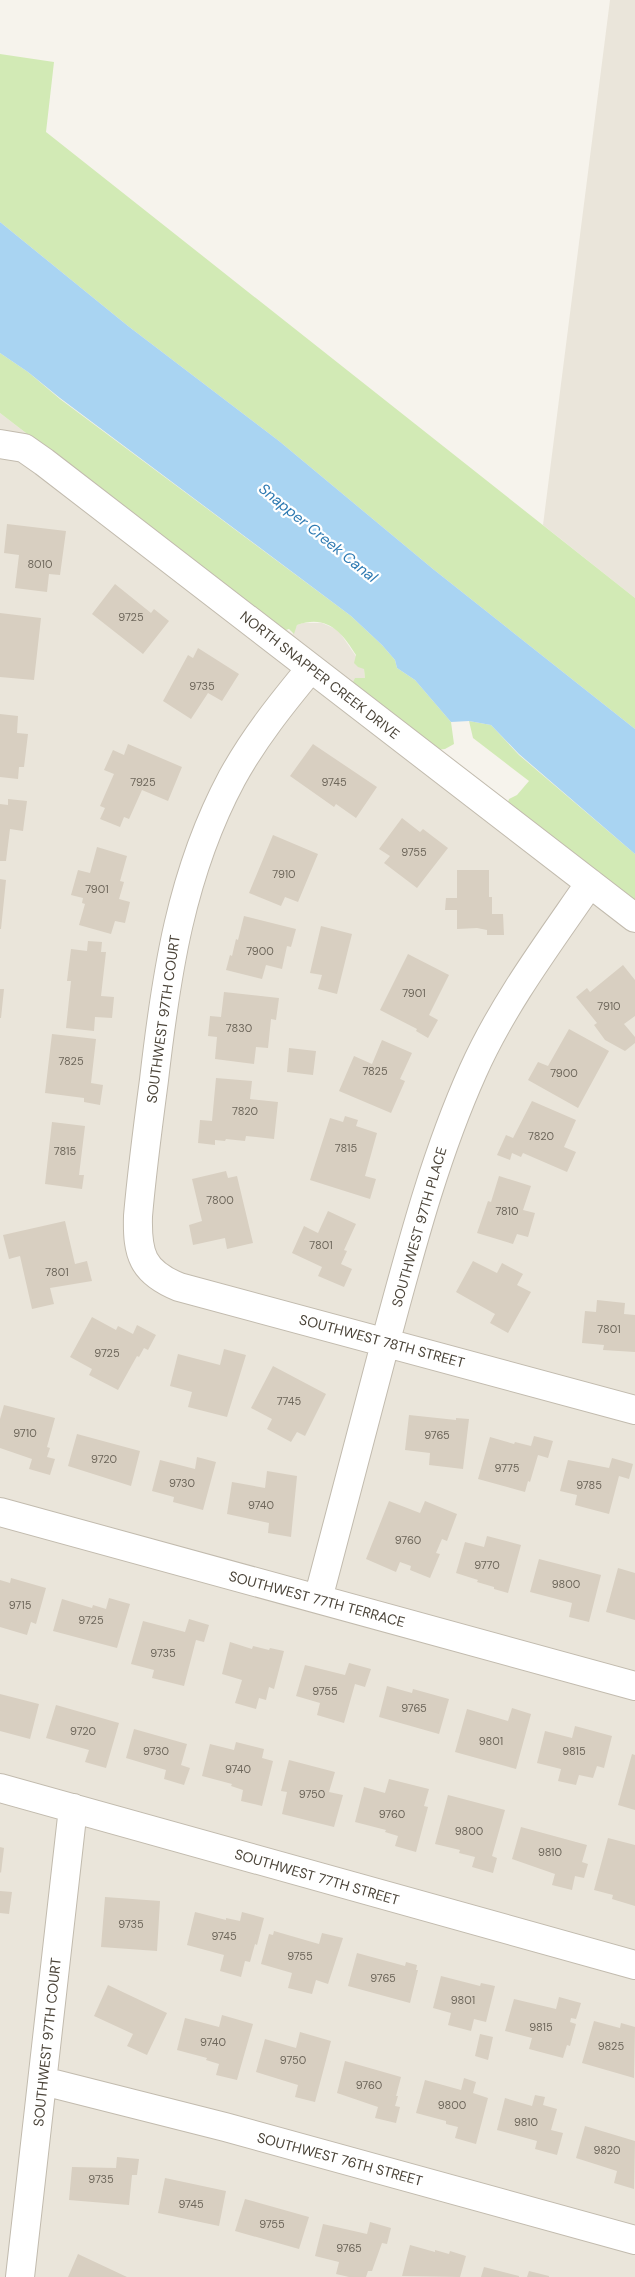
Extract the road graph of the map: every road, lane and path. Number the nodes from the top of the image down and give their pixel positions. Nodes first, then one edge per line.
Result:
1 (0, 444) edge
2 (311, 668) junction
3 (590, 883) junction
4 (635, 918) edge
5 (141, 1254) joint
6 (386, 1341) junction
7 (635, 1410) edge
8 (0, 1512) edge
9 (318, 1599) junction
10 (635, 1686) edge
11 (0, 1788) edge
12 (73, 1808) junction
13 (635, 1964) edge
14 (43, 2081) junction
15 (635, 2240) edge
16 (20, 2277) edge

1 - 2 street, NORTH SNAPPER CREEK DRIVE
2 - 3 street, NORTH SNAPPER CREEK DRIVE
2 - 5 street, SOUTHWEST 97TH COURT
3 - 4 street, NORTH SNAPPER CREEK DRIVE
3 - 6 street, SOUTHWEST 97TH PLACE
5 - 6 street, SOUTHWEST 78TH STREET
6 - 7 street, SOUTHWEST 78TH STREET
6 - 9 street, SOUTHWEST 97TH PLACE
8 - 9 street, SOUTHWEST 77TH TERRACE
9 - 10 street, SOUTHWEST 77TH TERRACE
11 - 12 street, SOUTHWEST 77TH STREET
12 - 13 street, SOUTHWEST 77TH STREET
12 - 14 street, SOUTHWEST 97TH COURT
14 - 15 street, SOUTHWEST 76TH STREET
14 - 16 street, SOUTHWEST 97TH COURT

